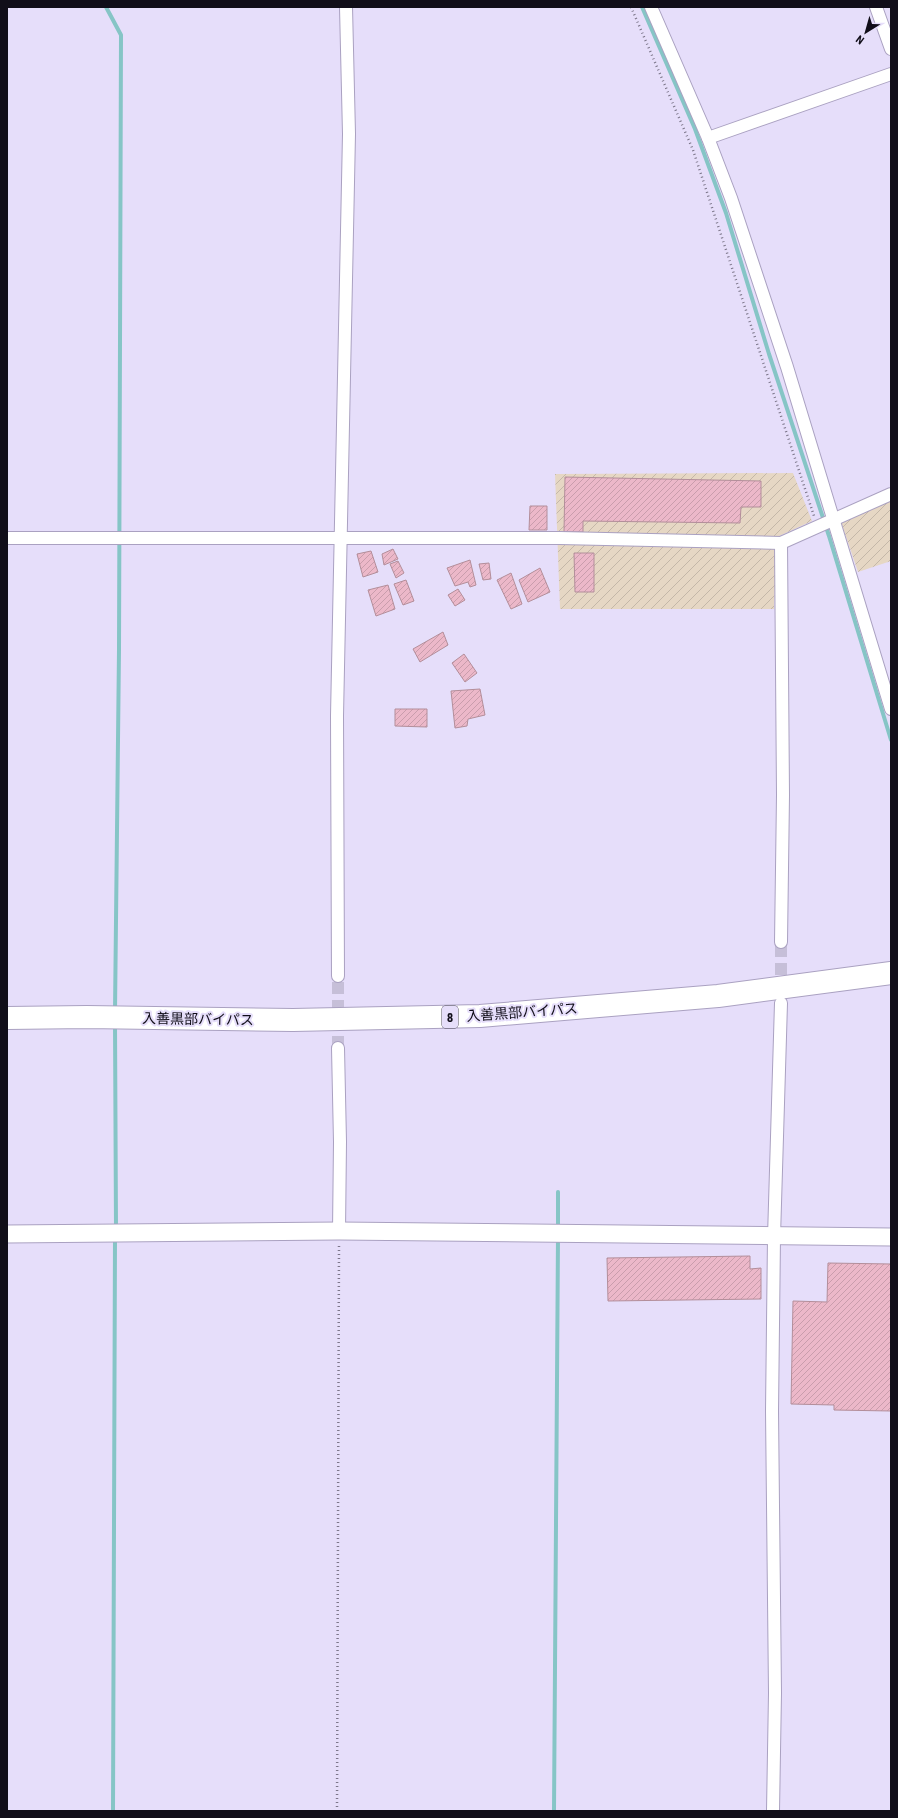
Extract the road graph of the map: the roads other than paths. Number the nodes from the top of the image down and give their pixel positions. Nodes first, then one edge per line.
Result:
1 (346, 7) edge
2 (651, 7) edge
3 (876, 7) edge
4 (891, 49) edge
5 (891, 74) edge
6 (708, 138) junction
7 (891, 494) edge
8 (834, 519) junction
9 (7, 538) edge
10 (340, 538) junction
11 (781, 543) junction
12 (891, 708) edge
13 (781, 942) tunnel mouth
14 (891, 973) edge
15 (338, 976) tunnel mouth
16 (781, 1004) tunnel mouth
17 (7, 1018) edge
18 (338, 1048) tunnel mouth
19 (339, 1231) junction
20 (7, 1234) edge
21 (774, 1237) junction
22 (891, 1237) edge
23 (773, 1811) edge

1 - 10 street
2 - 6 street
3 - 4 street
5 - 6 street
6 - 8 street
7 - 8 street
8 - 11 street
8 - 12 street
9 - 10 street
10 - 11 street
10 - 15 street
11 - 13 street
14 - 17 highway, 入善黒部バイパス / 8
16 - 21 street
18 - 19 street
19 - 20 street
19 - 21 street
21 - 22 street
21 - 23 street

